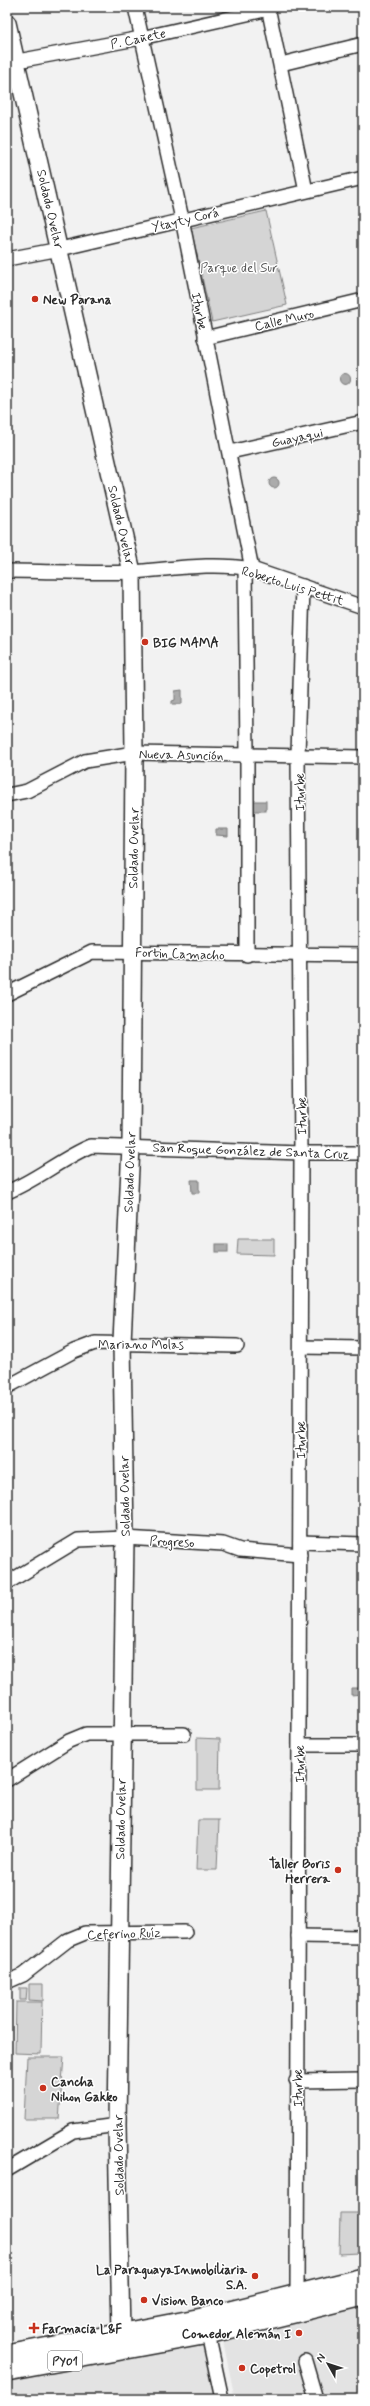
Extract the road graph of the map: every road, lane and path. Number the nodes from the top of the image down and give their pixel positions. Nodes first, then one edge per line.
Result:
1 (135, 7) edge
2 (269, 8) edge
3 (7, 23) edge
4 (141, 38) junction
5 (363, 44) edge
6 (11, 62) edge
7 (281, 64) junction
8 (363, 178) edge
9 (306, 191) junction
10 (182, 219) junction
11 (60, 249) junction
12 (7, 259) edge
13 (363, 300) edge
14 (205, 338) junction
15 (363, 422) edge
16 (230, 452) junction
17 (248, 569) junction
18 (7, 571) edge
19 (132, 572) junction
20 (303, 586) junction
21 (363, 607) edge
22 (134, 753) junction
23 (247, 754) junction
24 (298, 755) junction
25 (363, 756) edge
26 (7, 795) edge
27 (131, 952) junction
28 (246, 955) junction
29 (299, 955) junction
30 (363, 955) edge
31 (7, 994) edge
32 (131, 1146) junction
33 (301, 1153) junction
34 (363, 1153) edge
35 (7, 1192) edge
36 (122, 1342) junction
37 (237, 1346) dead end
38 (301, 1347) junction
39 (363, 1348) edge
40 (7, 1387) edge
41 (125, 1538) junction
42 (363, 1544) edge
43 (300, 1549) junction
44 (7, 1583) edge
45 (122, 1734) junction
46 (184, 1734) dead end
47 (300, 1745) junction
48 (363, 1745) edge
49 (7, 1780) edge
50 (118, 1932) junction
51 (185, 1932) dead end
52 (298, 1936) junction
53 (363, 1937) edge
54 (7, 1982) edge
55 (363, 2080) edge
56 (296, 2081) junction
57 (117, 2125) junction
58 (7, 2170) edge
59 (363, 2278) edge
60 (297, 2294) junction
61 (363, 2296) edge
62 (208, 2334) junction
63 (121, 2343) junction
64 (7, 2355) edge
65 (305, 2361) dead end
66 (7, 2371) edge
67 (222, 2399) edge
68 (316, 2399) edge

1 - 4 street, Iturbe
2 - 4 street, P. Cañete
2 - 7 street
3 - 6 main road, Soldado Ovelar
4 - 6 street, P. Cañete
4 - 10 street, Iturbe
5 - 7 street
6 - 11 main road, Soldado Ovelar
7 - 9 street
8 - 9 street, Ytayty Corá
9 - 10 street, Ytayty Corá
10 - 11 street, Ytayty Corá
10 - 14 street, Iturbe
11 - 12 street, Ytayty Corá
11 - 19 main road, Soldado Ovelar
13 - 14 street, Calle Muro
14 - 16 street, Iturbe
15 - 16 street, Guayaqui
16 - 17 street, Iturbe
17 - 19 street, Roberto Luis Pettit
17 - 20 street, Roberto Luis Pettit
17 - 23 street, Iturbe
18 - 19 street, Roberto Luis Pettit
19 - 22 main road, Soldado Ovelar
20 - 21 street, Roberto Luis Pettit
20 - 24 street, Iturbe
22 - 23 street, Nueva Asunción
22 - 26 street, Nueva Asunción
22 - 27 main road, Soldado Ovelar
23 - 24 street, Nueva Asunción
23 - 28 street, Iturbe
24 - 25 street, Nueva Asunción
24 - 29 street, Iturbe
27 - 28 street, Fortin Camacho
27 - 31 street, Fortin Camacho
27 - 32 main road, Soldado Ovelar
28 - 29 street, Fortin Camacho
29 - 30 street, Fortin Camacho
29 - 33 street, Iturbe
32 - 33 street, San Roque González de Santa Cruz
32 - 35 street, San Roque González de Santa Cruz
32 - 36 main road, Soldado Ovelar
33 - 34 street, San Roque González de Santa Cruz
33 - 38 street, Iturbe
36 - 37 street, Mariano Molas
36 - 40 street, Mariano Molas
36 - 41 main road, Soldado Ovelar
38 - 39 street
38 - 43 street, Iturbe
41 - 43 street, Progreso
41 - 44 street, Progreso
41 - 45 main road, Soldado Ovelar
42 - 43 street, Progreso
43 - 47 street, Iturbe
45 - 46 street
45 - 49 street
45 - 50 main road, Soldado Ovelar
47 - 48 street
47 - 52 street, Iturbe
50 - 51 street, Ceferino Ruíz
50 - 54 street, Ceferino Ruíz
50 - 57 main road, Soldado Ovelar
52 - 53 street
52 - 56 street, Iturbe
55 - 56 street
56 - 60 street, Iturbe
57 - 58 street
57 - 63 main road, Soldado Ovelar
59 - 60 highway, PY01
60 - 63 highway, PY01
61 - 62 highway, PY01
62 - 63 highway, PY01
62 - 67 street
63 - 64 highway, PY01
63 - 66 highway, PY01
65 - 68 street

